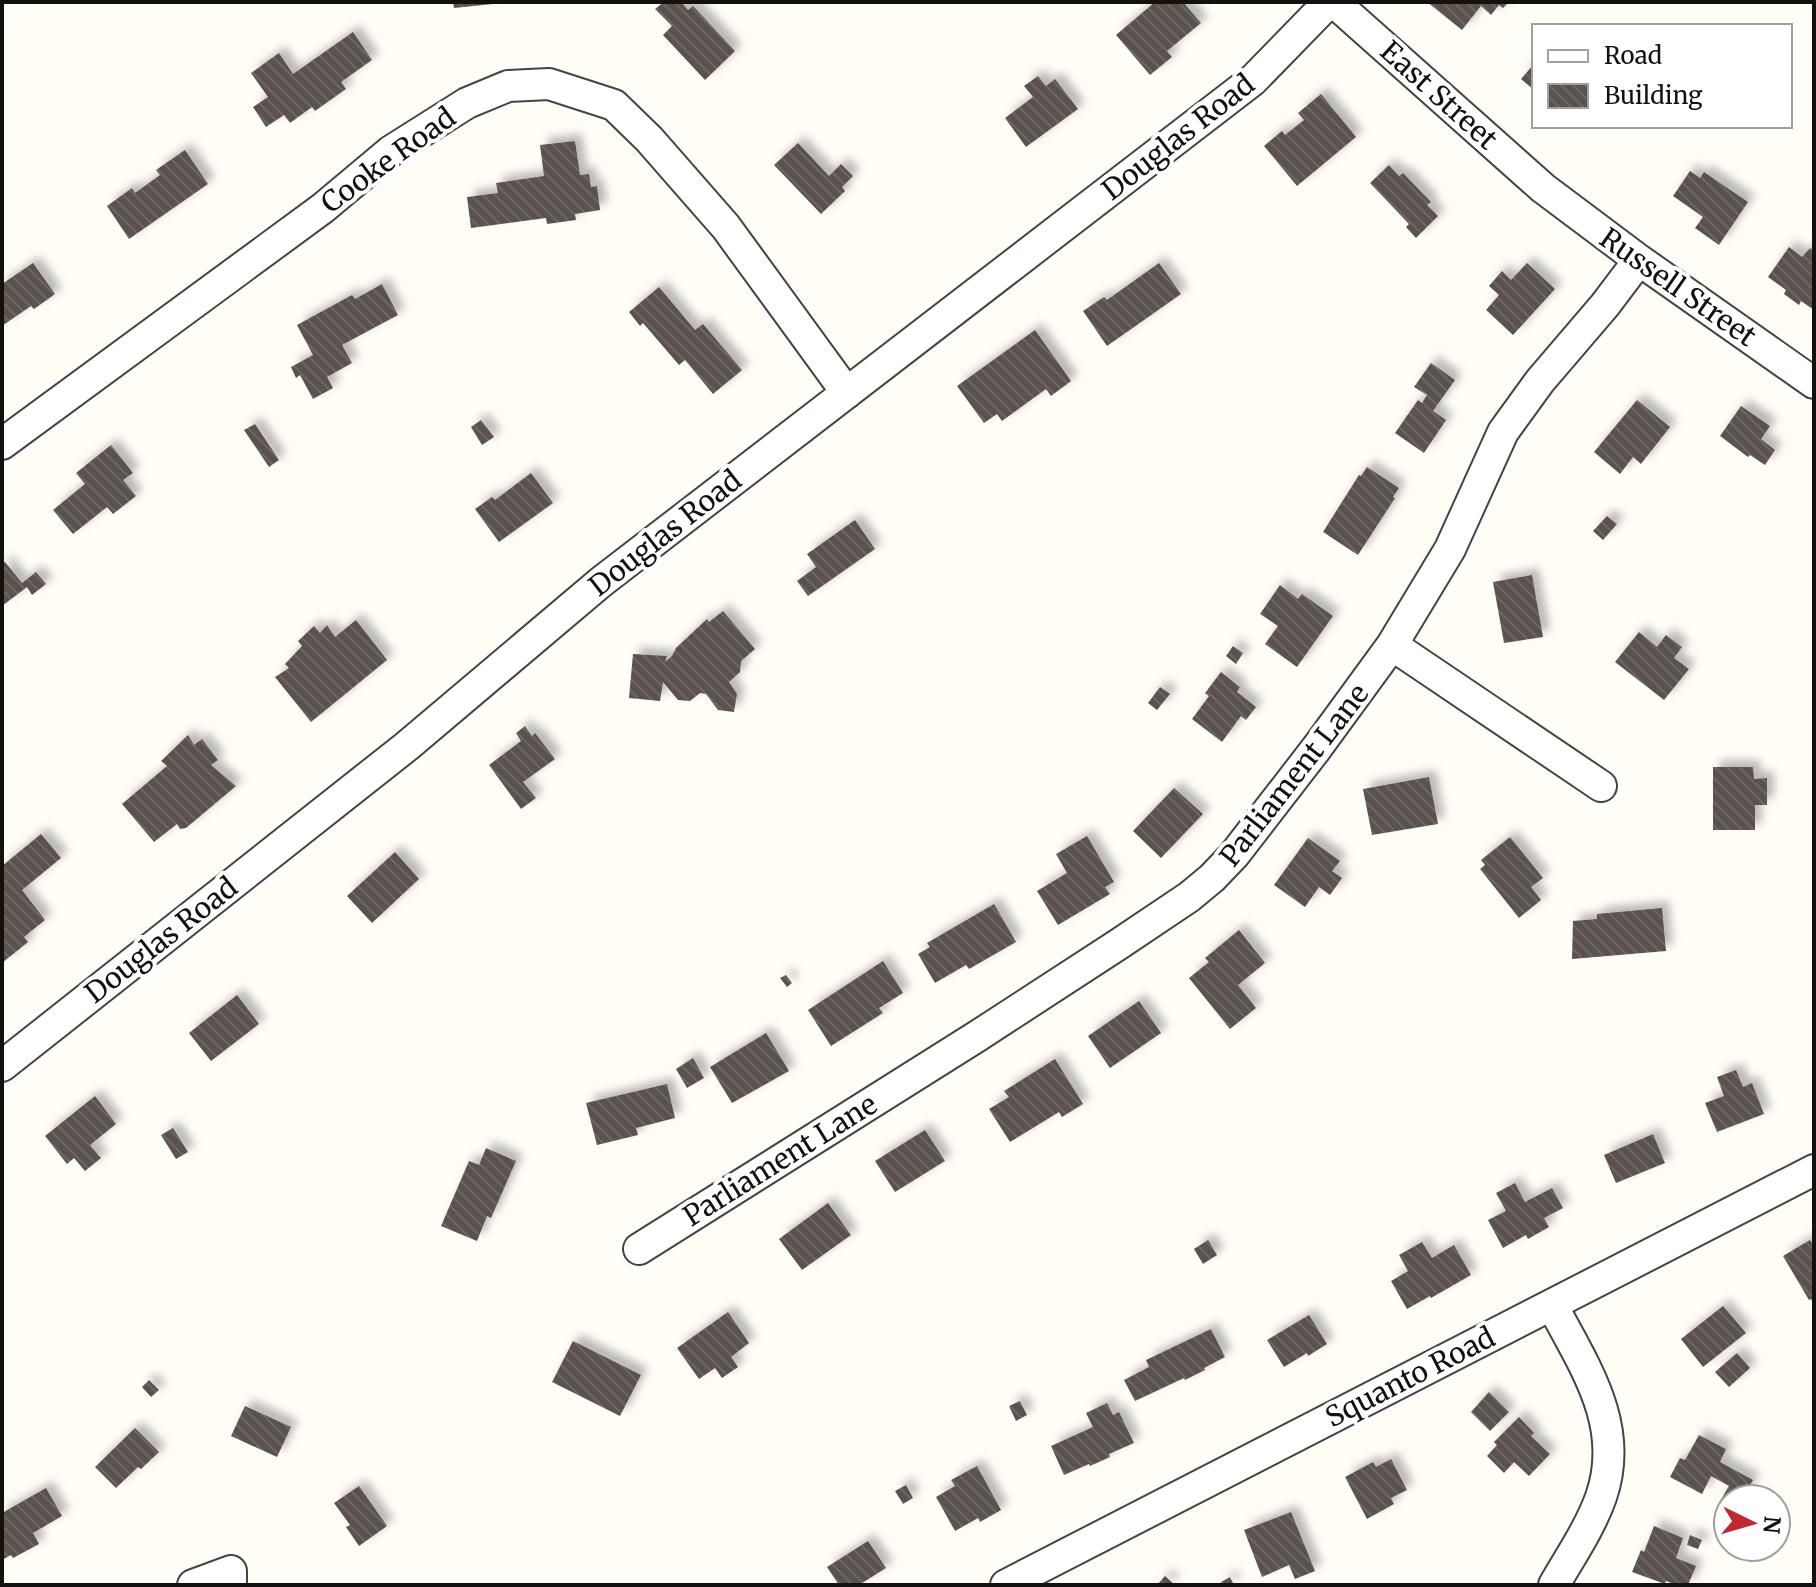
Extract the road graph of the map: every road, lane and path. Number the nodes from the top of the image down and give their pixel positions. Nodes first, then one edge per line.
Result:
1 (1331, 2) edge
2 (1543, 188) joint
3 (1639, 260) junction
4 (1814, 383) edge
5 (847, 393) junction
6 (2, 444) edge
7 (1392, 645) junction
8 (1601, 786) dead end
9 (2, 1066) edge
10 (1814, 1170) edge
11 (639, 1249) dead end
12 (1552, 1305) junction
13 (1052, 1574) edge
14 (231, 1578) edge
15 (193, 1585) edge
16 (1006, 1585) edge
17 (1554, 1585) edge

1 - 2 street, East Street
1 - 5 street, Douglas Road
2 - 3 street, Russell Street
3 - 4 street, Russell Street
3 - 7 street, Parliament Lane
5 - 6 street, Cooke Road
5 - 9 street, Douglas Road
7 - 8 street
7 - 11 street, Parliament Lane
10 - 12 street, Squanto Road
12 - 13 street, Squanto Road
12 - 17 street
13 - 16 street, Squanto Road
14 - 15 street

